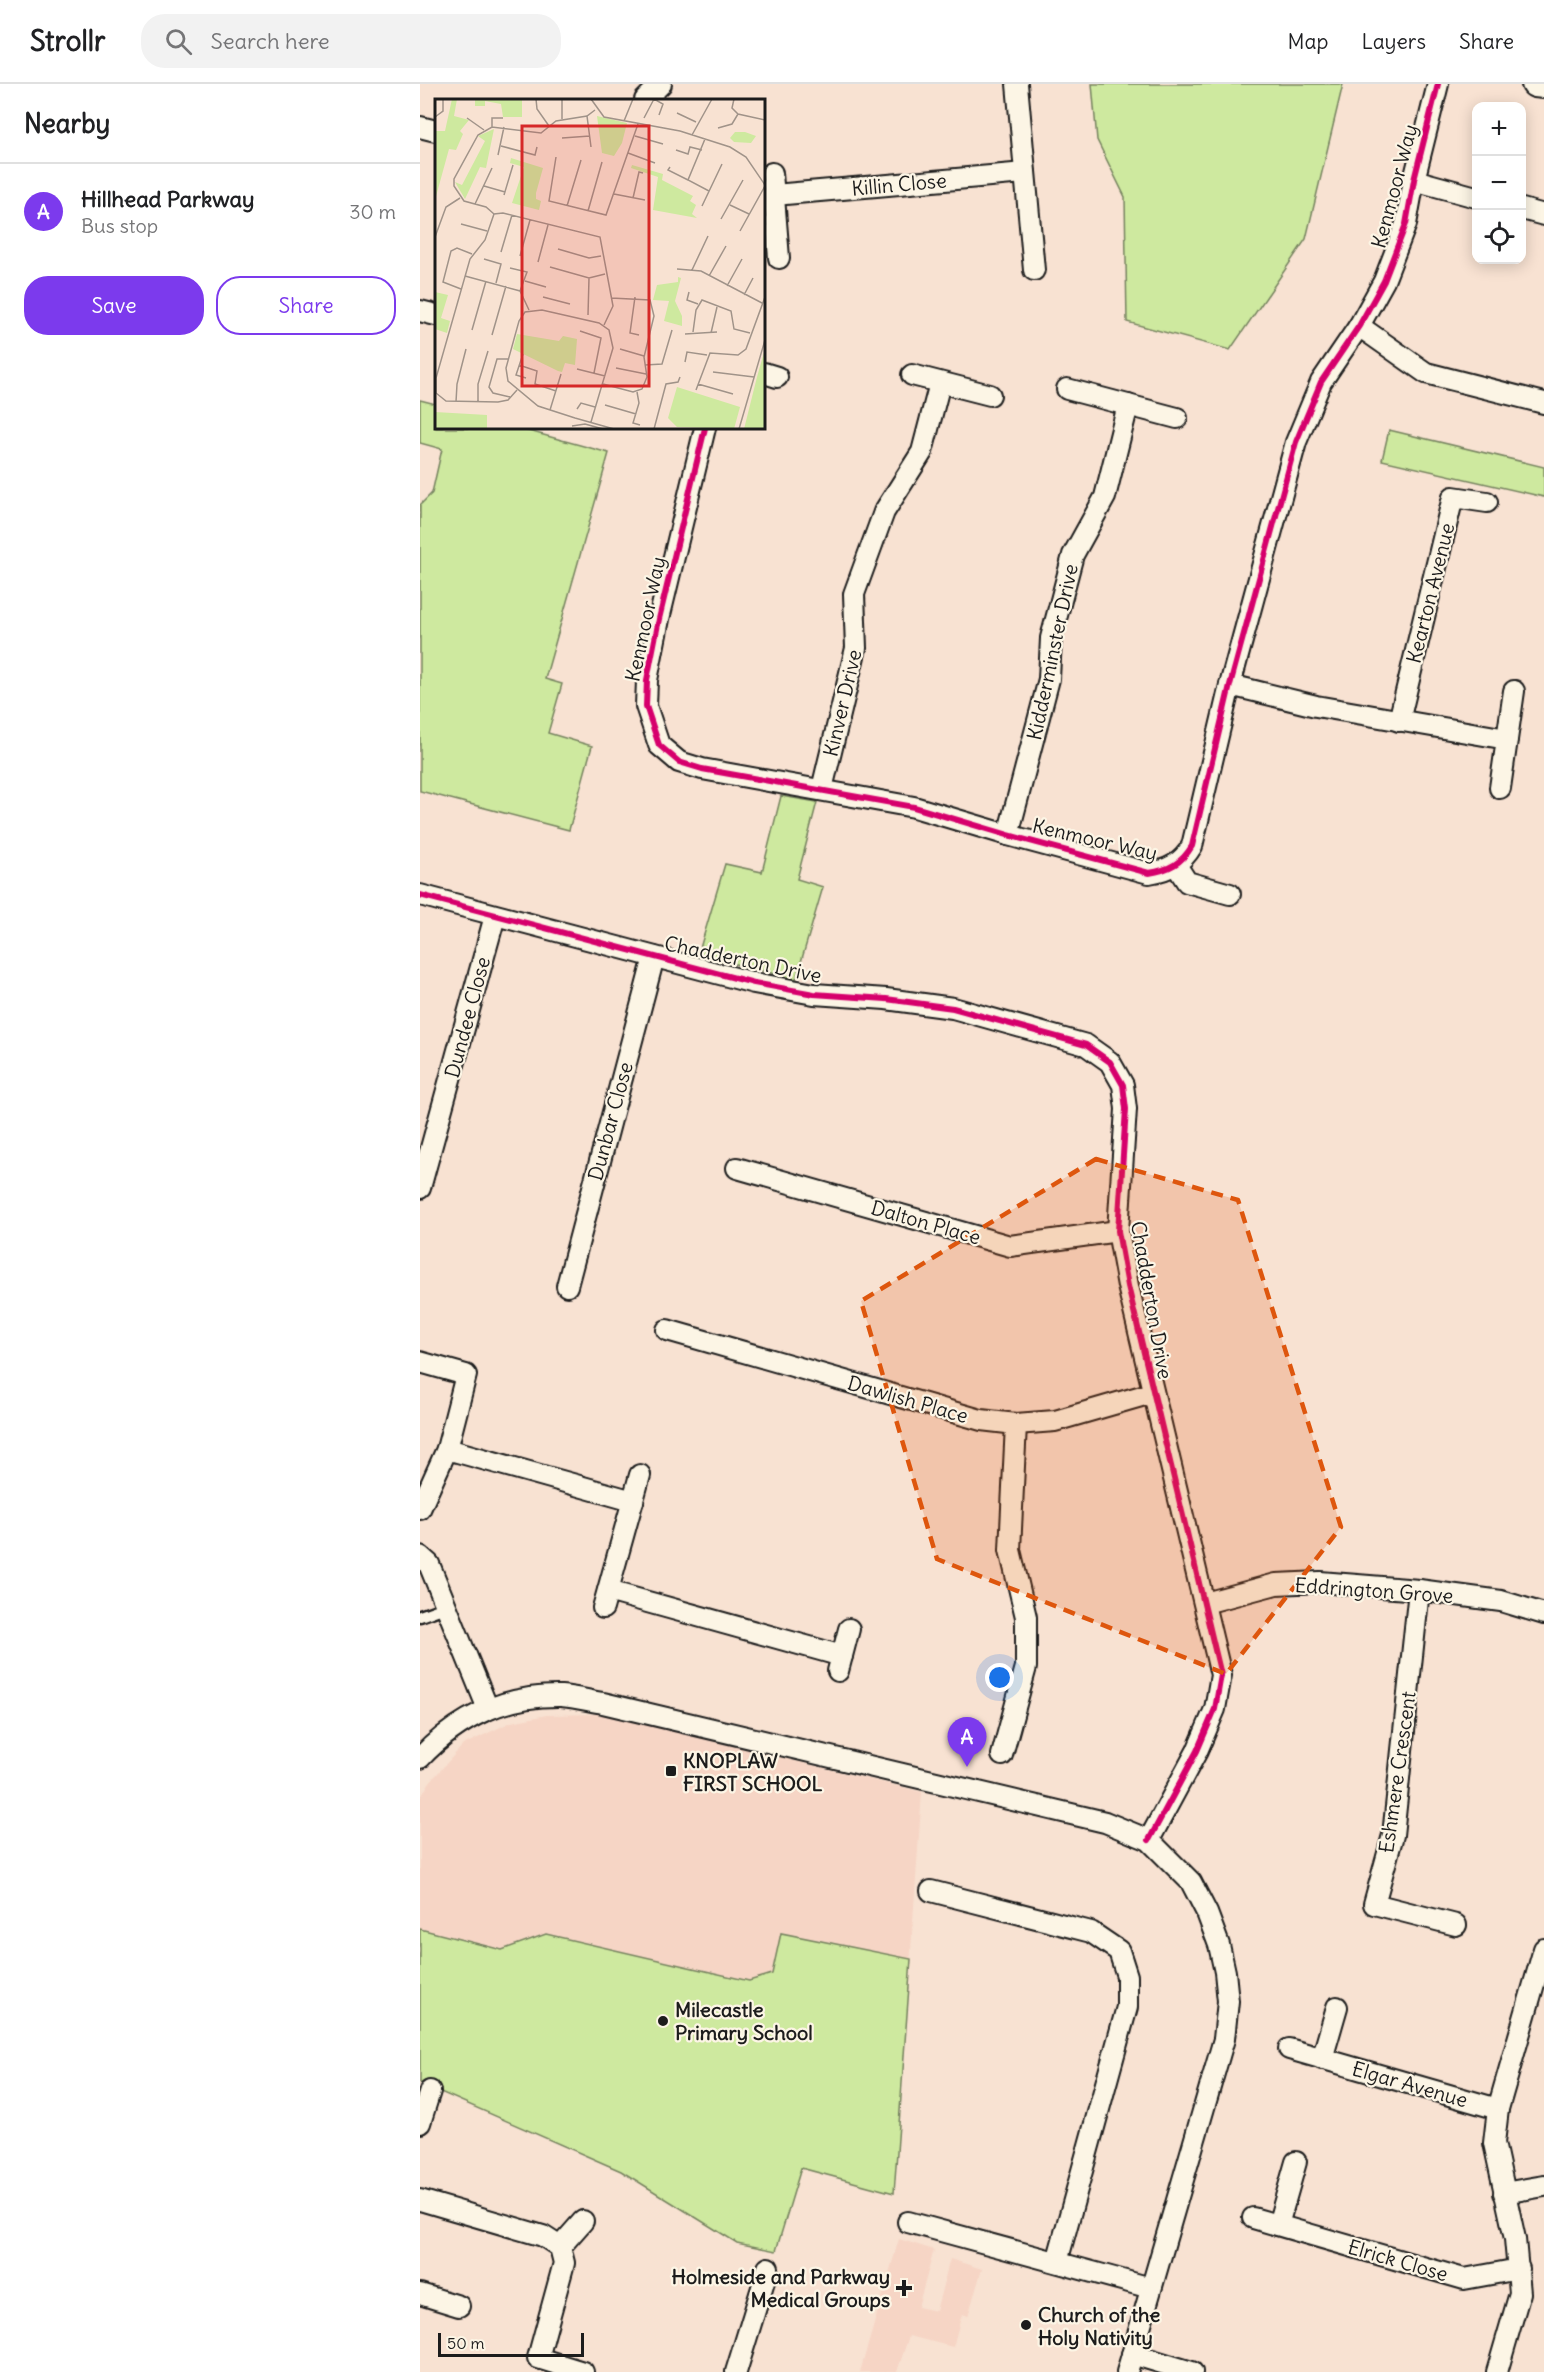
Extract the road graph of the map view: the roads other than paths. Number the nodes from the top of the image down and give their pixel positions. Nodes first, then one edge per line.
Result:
1 (660, 84) edge
2 (1017, 84) edge
3 (1438, 84) edge
4 (1535, 84) edge
5 (1544, 86) edge
6 (646, 99) edge
7 (420, 128) edge
8 (435, 131) edge
9 (772, 173) dead end
10 (1025, 173) junction
11 (1414, 180) junction
12 (774, 195) junction
13 (1472, 196) edge
14 (1525, 210) edge
15 (1544, 215) edge
16 (779, 258) dead end
17 (1035, 270) dead end
18 (420, 311) edge
19 (435, 315) edge
20 (1359, 326) junction
21 (912, 375) dead end
22 (940, 383) junction
23 (1067, 389) dead end
24 (990, 395) dead end
25 (1544, 403) edge
26 (1128, 405) junction
27 (1177, 418) dead end
28 (705, 429) edge
29 (1487, 502) dead end
30 (1230, 685) junction
31 (1514, 691) dead end
32 (1399, 721) junction
33 (1507, 739) junction
34 (1500, 788) dead end
35 (822, 789) junction
36 (1008, 835) junction
37 (1176, 865) junction
38 (1230, 894) dead end
39 (420, 895) edge
40 (495, 916) junction
41 (654, 957) junction
42 (737, 1168) dead end
43 (420, 1188) edge
44 (1118, 1231) junction
45 (567, 1286) dead end
46 (667, 1330) dead end
47 (420, 1362) edge
48 (1152, 1393) junction
49 (1016, 1424) junction
50 (447, 1449) junction
51 (640, 1475) dead end
52 (633, 1501) junction
53 (420, 1509) edge
54 (420, 1556) edge
55 (1419, 1590) junction
56 (1205, 1603) junction
57 (444, 1607) junction
58 (1544, 1614) edge
59 (420, 1616) edge
60 (849, 1629) dead end
61 (488, 1709) junction
62 (1002, 1755) dead end
63 (420, 1758) edge
64 (1149, 1840) junction
65 (931, 1891) dead end
66 (1456, 1925) dead end
67 (1544, 1949) edge
68 (1337, 2007) dead end
69 (1289, 2049) dead end
70 (1322, 2059) junction
71 (430, 2091) dead end
72 (1498, 2109) junction
73 (420, 2123) edge
74 (1296, 2162) dead end
75 (1544, 2186) edge
76 (1504, 2193) junction
77 (420, 2200) edge
78 (1253, 2218) dead end
79 (583, 2221) dead end
80 (908, 2222) dead end
81 (1278, 2225) junction
82 (560, 2247) junction
83 (1057, 2262) junction
84 (768, 2268) dead end
85 (1519, 2270) junction
86 (1151, 2288) junction
87 (420, 2294) edge
88 (459, 2306) dead end
89 (1130, 2363) edge
90 (536, 2365) edge
91 (583, 2372) edge
92 (736, 2372) edge
93 (1192, 2372) edge
94 (1497, 2372) edge

1 - 6 street
2 - 10 street
3 - 11 street, Kenmoor Way
4 - 5 street
7 - 8 street
9 - 12 street
10 - 12 street, Killin Close
10 - 17 street
11 - 13 street
11 - 20 street, Kenmoor Way
12 - 16 street
14 - 15 street
18 - 19 street
20 - 25 street
20 - 30 street, Kenmoor Way
21 - 22 street
22 - 24 street
22 - 35 street, Kinver Drive
23 - 26 street
26 - 27 street
26 - 36 street, Kidderminster Drive
28 - 35 street, Kenmoor Way
29 - 32 street, Kearton Avenue
30 - 32 street
30 - 37 street, Kenmoor Way
31 - 33 street
32 - 33 street
33 - 34 street
35 - 36 street, Kenmoor Way
36 - 37 street, Kenmoor Way
37 - 38 street, Kenmoor Way
39 - 40 street, Chadderton Drive
40 - 41 street, Chadderton Drive
40 - 43 street, Dundee Close
41 - 44 street, Chadderton Drive
41 - 45 street, Dunbar Close
42 - 44 street, Dalton Place
44 - 48 street, Chadderton Drive
46 - 49 street, Dawlish Place
47 - 50 street
48 - 49 street, Dawlish Place
48 - 56 street, Chadderton Drive
49 - 62 street
50 - 52 street
50 - 53 street
51 - 52 street
52 - 60 street
54 - 57 street
55 - 56 street, Eddrington Grove
55 - 58 street, Eddrington Grove
55 - 66 street, Eshmere Crescent
56 - 64 street, Chadderton Drive
57 - 59 lane
57 - 61 street
61 - 63 street
61 - 64 street
64 - 86 street
65 - 83 street
67 - 72 street
68 - 70 street
69 - 70 street, Elgar Avenue
70 - 72 street, Elgar Avenue
71 - 73 street
72 - 76 street
74 - 81 street
75 - 76 street
76 - 85 street
77 - 82 street
78 - 81 street, Elrick Close
79 - 82 street
80 - 83 street
81 - 85 street, Elrick Close
82 - 90 street
83 - 86 street
84 - 92 street
85 - 94 street
86 - 89 street
87 - 88 street
89 - 93 street
90 - 91 street

